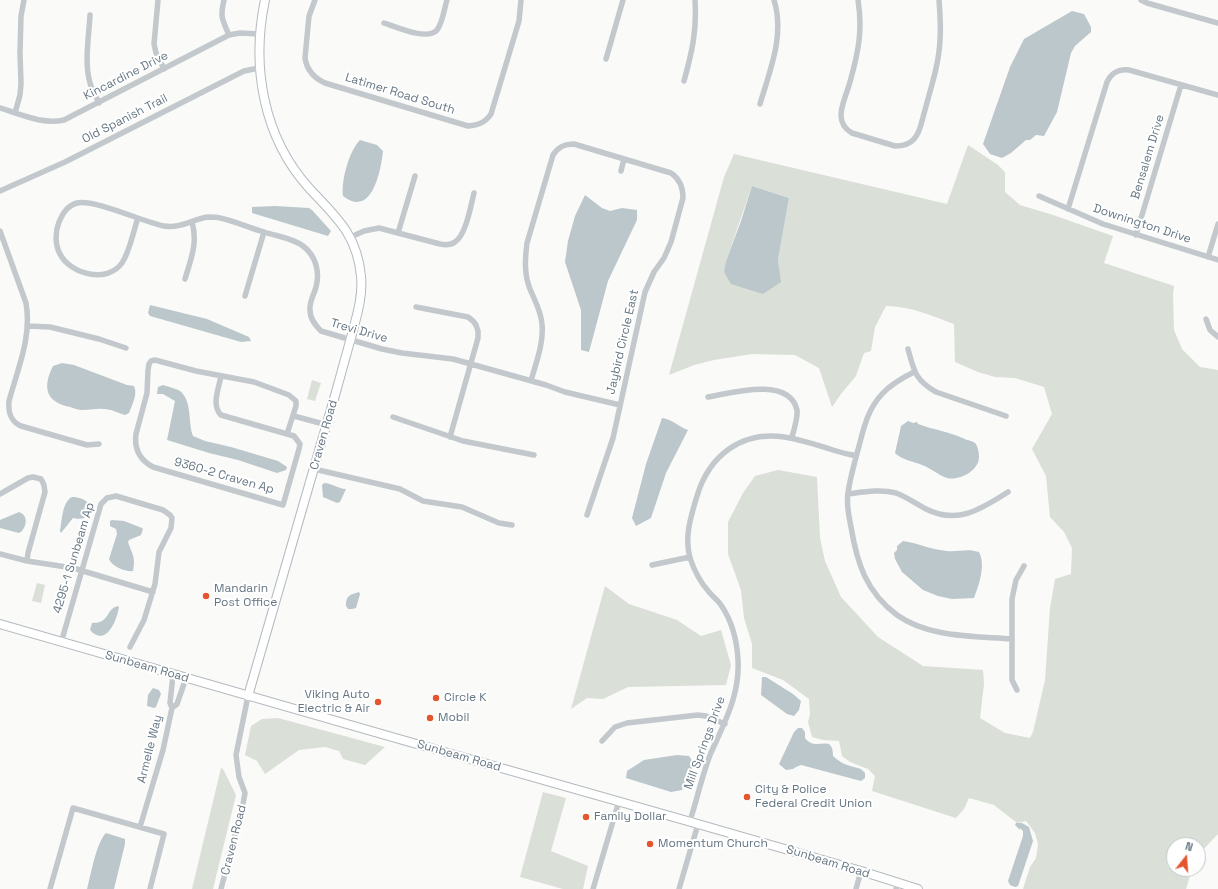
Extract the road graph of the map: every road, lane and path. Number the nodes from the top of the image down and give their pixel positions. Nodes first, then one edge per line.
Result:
1 (24, 0) edge
2 (158, 0) edge
3 (224, 0) edge
4 (265, 0) edge
5 (314, 0) edge
6 (447, 0) edge
7 (522, 0) edge
8 (623, 0) edge
9 (695, 0) edge
10 (774, 0) edge
11 (858, 0) edge
12 (939, 0) edge
13 (1141, 0) edge
14 (90, 14) dead end
15 (384, 23) dead end
16 (1218, 23) edge
17 (260, 34) junction
18 (229, 35) junction
19 (606, 59) dead end
20 (164, 68) junction
21 (259, 68) junction
22 (684, 81) dead end
23 (1181, 85) junction
24 (1218, 96) edge
25 (99, 103) junction
26 (760, 104) dead end
27 (0, 108) edge
28 (15, 113) junction
29 (624, 159) junction
30 (621, 171) dead end
31 (415, 176) dead end
32 (0, 190) edge
33 (474, 193) dead end
34 (1038, 196) dead end
35 (1068, 209) junction
36 (138, 218) junction
37 (192, 222) junction
38 (1218, 224) edge
39 (0, 231) edge
40 (264, 232) junction
41 (398, 233) junction
42 (1136, 235) junction
43 (351, 237) junction
44 (1208, 257) junction
45 (1218, 260) edge
46 (185, 279) dead end
47 (245, 296) dead end
48 (416, 307) dead end
49 (1206, 319) dead end
50 (28, 326) junction
51 (1218, 337) edge
52 (350, 340) junction
53 (126, 348) dead end
54 (908, 349) dead end
55 (472, 363) junction
56 (914, 372) junction
57 (221, 376) junction
58 (531, 381) junction
59 (708, 397) dead end
60 (620, 405) junction
61 (294, 416) junction
62 (1006, 416) dead end
63 (392, 417) dead end
64 (327, 425) junction
65 (287, 434) junction
66 (450, 437) junction
67 (792, 437) junction
68 (99, 444) dead end
69 (534, 455) dead end
70 (856, 456) junction
71 (314, 469) junction
72 (1008, 492) dead end
73 (0, 494) edge
74 (848, 494) junction
75 (587, 515) dead end
76 (512, 525) dead end
77 (1, 556) edge
78 (690, 557) junction
79 (27, 561) junction
80 (652, 565) dead end
81 (1024, 566) dead end
82 (82, 571) junction
83 (153, 592) junction
84 (0, 624) edge
85 (1012, 639) junction
86 (61, 643) junction
87 (130, 647) dead end
88 (173, 674) junction
89 (186, 678) junction
90 (1017, 690) dead end
91 (248, 696) junction
92 (172, 708) junction
93 (725, 724) junction
94 (602, 741) dead end
95 (619, 801) junction
96 (694, 822) junction
97 (140, 827) junction
98 (861, 871) junction
99 (897, 886) edge
100 (50, 889) edge
101 (150, 889) edge
102 (221, 889) edge
103 (593, 889) edge
104 (679, 889) edge
105 (856, 889) edge
106 (918, 889) edge

1 - 28 street
2 - 20 street
3 - 18 street
4 - 17 street, Craven Road
5 - 7 street, Latimer Road South
6 - 15 street
8 - 19 street
9 - 22 street
10 - 26 street
11 - 12 street
13 - 16 street
14 - 25 street
17 - 18 street, Kincardine Drive
17 - 21 street, Craven Road
18 - 20 street, Kincardine Drive
20 - 25 street, Kincardine Drive
21 - 32 street, Old Spanish Trail
21 - 43 street, Craven Road
23 - 24 street
23 - 35 street
23 - 42 street, Bensalem Drive
25 - 28 street, Kincardine Drive
27 - 28 street, Kincardine Drive
29 - 30 street
29 - 58 street
29 - 60 street, Jaybird Circle East
31 - 41 street
33 - 41 street
34 - 35 street, Downington Drive
35 - 42 street, Downington Drive
36 - 36 street, Trevi Drive
36 - 37 street, Trevi Drive
37 - 40 street, Trevi Drive
37 - 46 street
38 - 44 street
39 - 50 street
40 - 47 street
40 - 52 street, Trevi Drive
41 - 43 street
42 - 44 street, Downington Drive
43 - 52 street, Craven Road
44 - 45 street, Downington Drive
48 - 55 street
49 - 51 street
50 - 53 street
50 - 68 street
52 - 55 street, Trevi Drive
52 - 64 street, Craven Road
54 - 56 street
55 - 58 street, Trevi Drive
55 - 66 street
56 - 62 street
56 - 70 street
57 - 61 street, 9360-2 Craven Ap
57 - 65 street
57 - 65 street, 9360-2 Craven Ap
58 - 60 street, Trevi Drive
59 - 67 street
60 - 75 street, Jaybird Circle East
61 - 64 street
61 - 65 street, 9360-2 Craven Ap
63 - 66 street
64 - 71 street, Craven Road
66 - 69 street
67 - 70 street, Mill Springs Drive
67 - 78 street, Mill Springs Drive
70 - 74 street
71 - 76 street
71 - 91 street, Craven Road
72 - 74 street
73 - 79 street
74 - 85 street
77 - 79 street
78 - 80 street
78 - 93 street, Mill Springs Drive
79 - 82 street
81 - 85 street
82 - 83 street
82 - 83 street, 4295-1 Sunbeam Ap
82 - 86 street, 4295-1 Sunbeam Ap
83 - 87 street, 4295-1 Sunbeam Ap
84 - 86 street, Sunbeam Road
85 - 90 street
86 - 88 street, Sunbeam Road
88 - 89 street, Sunbeam Road
88 - 92 street, Armelle Way
89 - 91 street, Sunbeam Road
89 - 92 street
91 - 95 street, Sunbeam Road
91 - 102 street, Craven Road
92 - 97 street, Armelle Way
93 - 94 street
93 - 96 street, Mill Springs Drive
95 - 96 street, Sunbeam Road
95 - 103 street
96 - 98 street, Sunbeam Road
96 - 104 street, Mill Springs Drive
97 - 100 street
97 - 101 street
98 - 99 street, Sunbeam Road
98 - 105 street
99 - 106 street, Sunbeam Road

